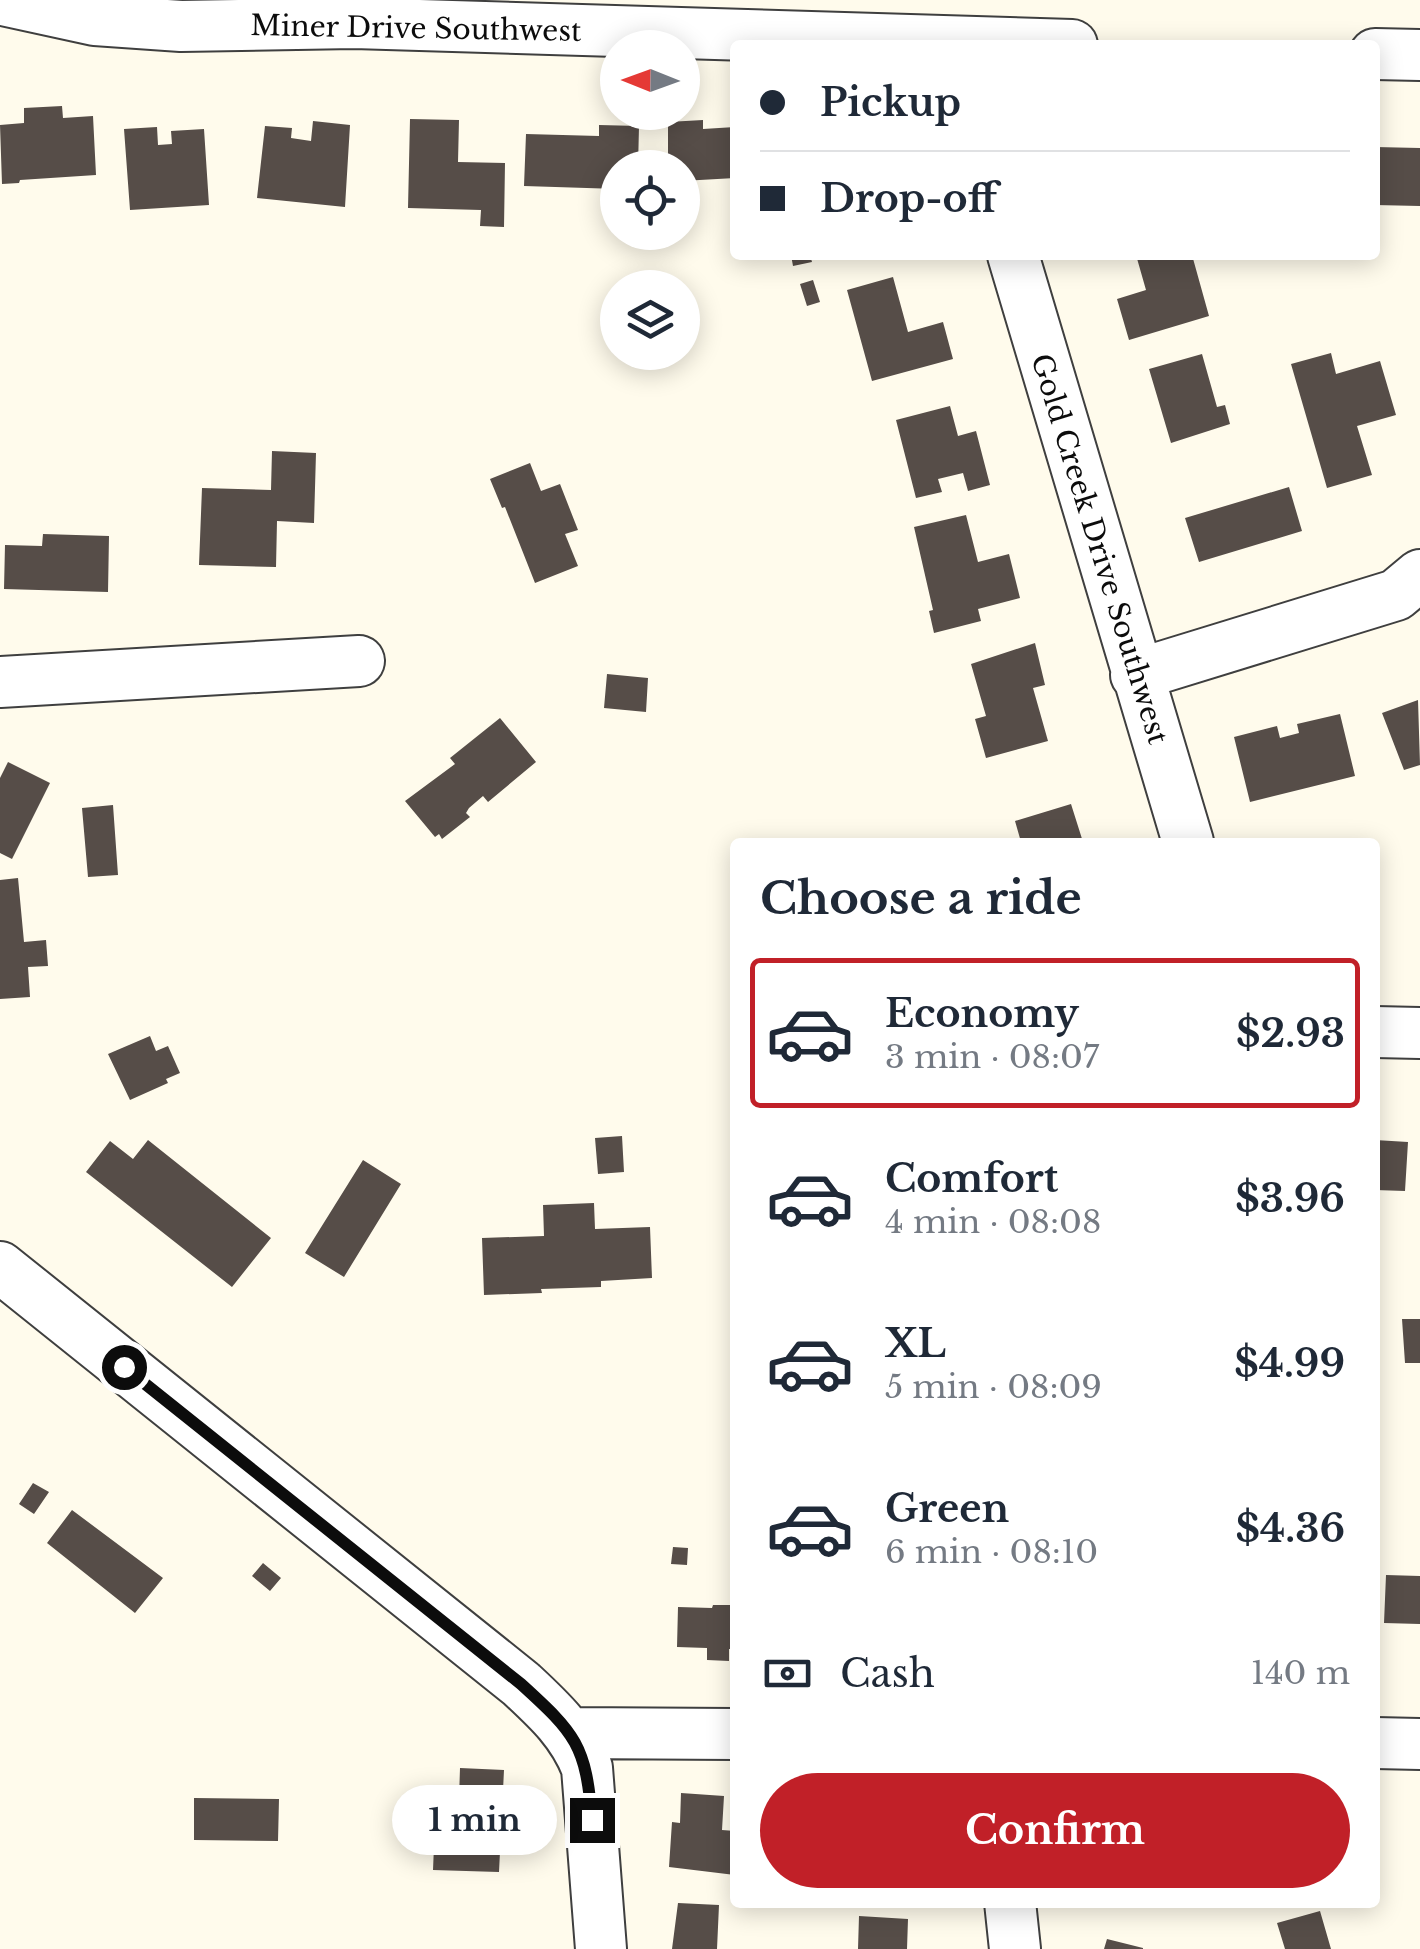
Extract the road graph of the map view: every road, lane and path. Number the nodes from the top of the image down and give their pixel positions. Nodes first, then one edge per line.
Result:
1 (3, 0) edge
2 (856, 40) edge
3 (1380, 54) edge
4 (1420, 55) edge
5 (1014, 260) edge
6 (1420, 575) edge
7 (358, 661) dead end
8 (1136, 675) junction
9 (0, 682) edge
10 (1187, 838) edge
11 (1380, 1032) edge
12 (1420, 1034) edge
13 (0, 1267) edge
14 (570, 1733) junction
15 (730, 1734) edge
16 (1380, 1743) edge
17 (1420, 1744) edge
18 (1011, 1908) edge
19 (601, 1949) edge
20 (1015, 1949) edge

1 - 2 street, Miner Drive Southwest
3 - 4 street
5 - 8 street, Gold Creek Drive Southwest
6 - 8 street
7 - 9 street
8 - 10 street, Gold Creek Drive Southwest
11 - 12 street
13 - 14 street
14 - 15 street
14 - 19 street
16 - 17 street
18 - 20 street

